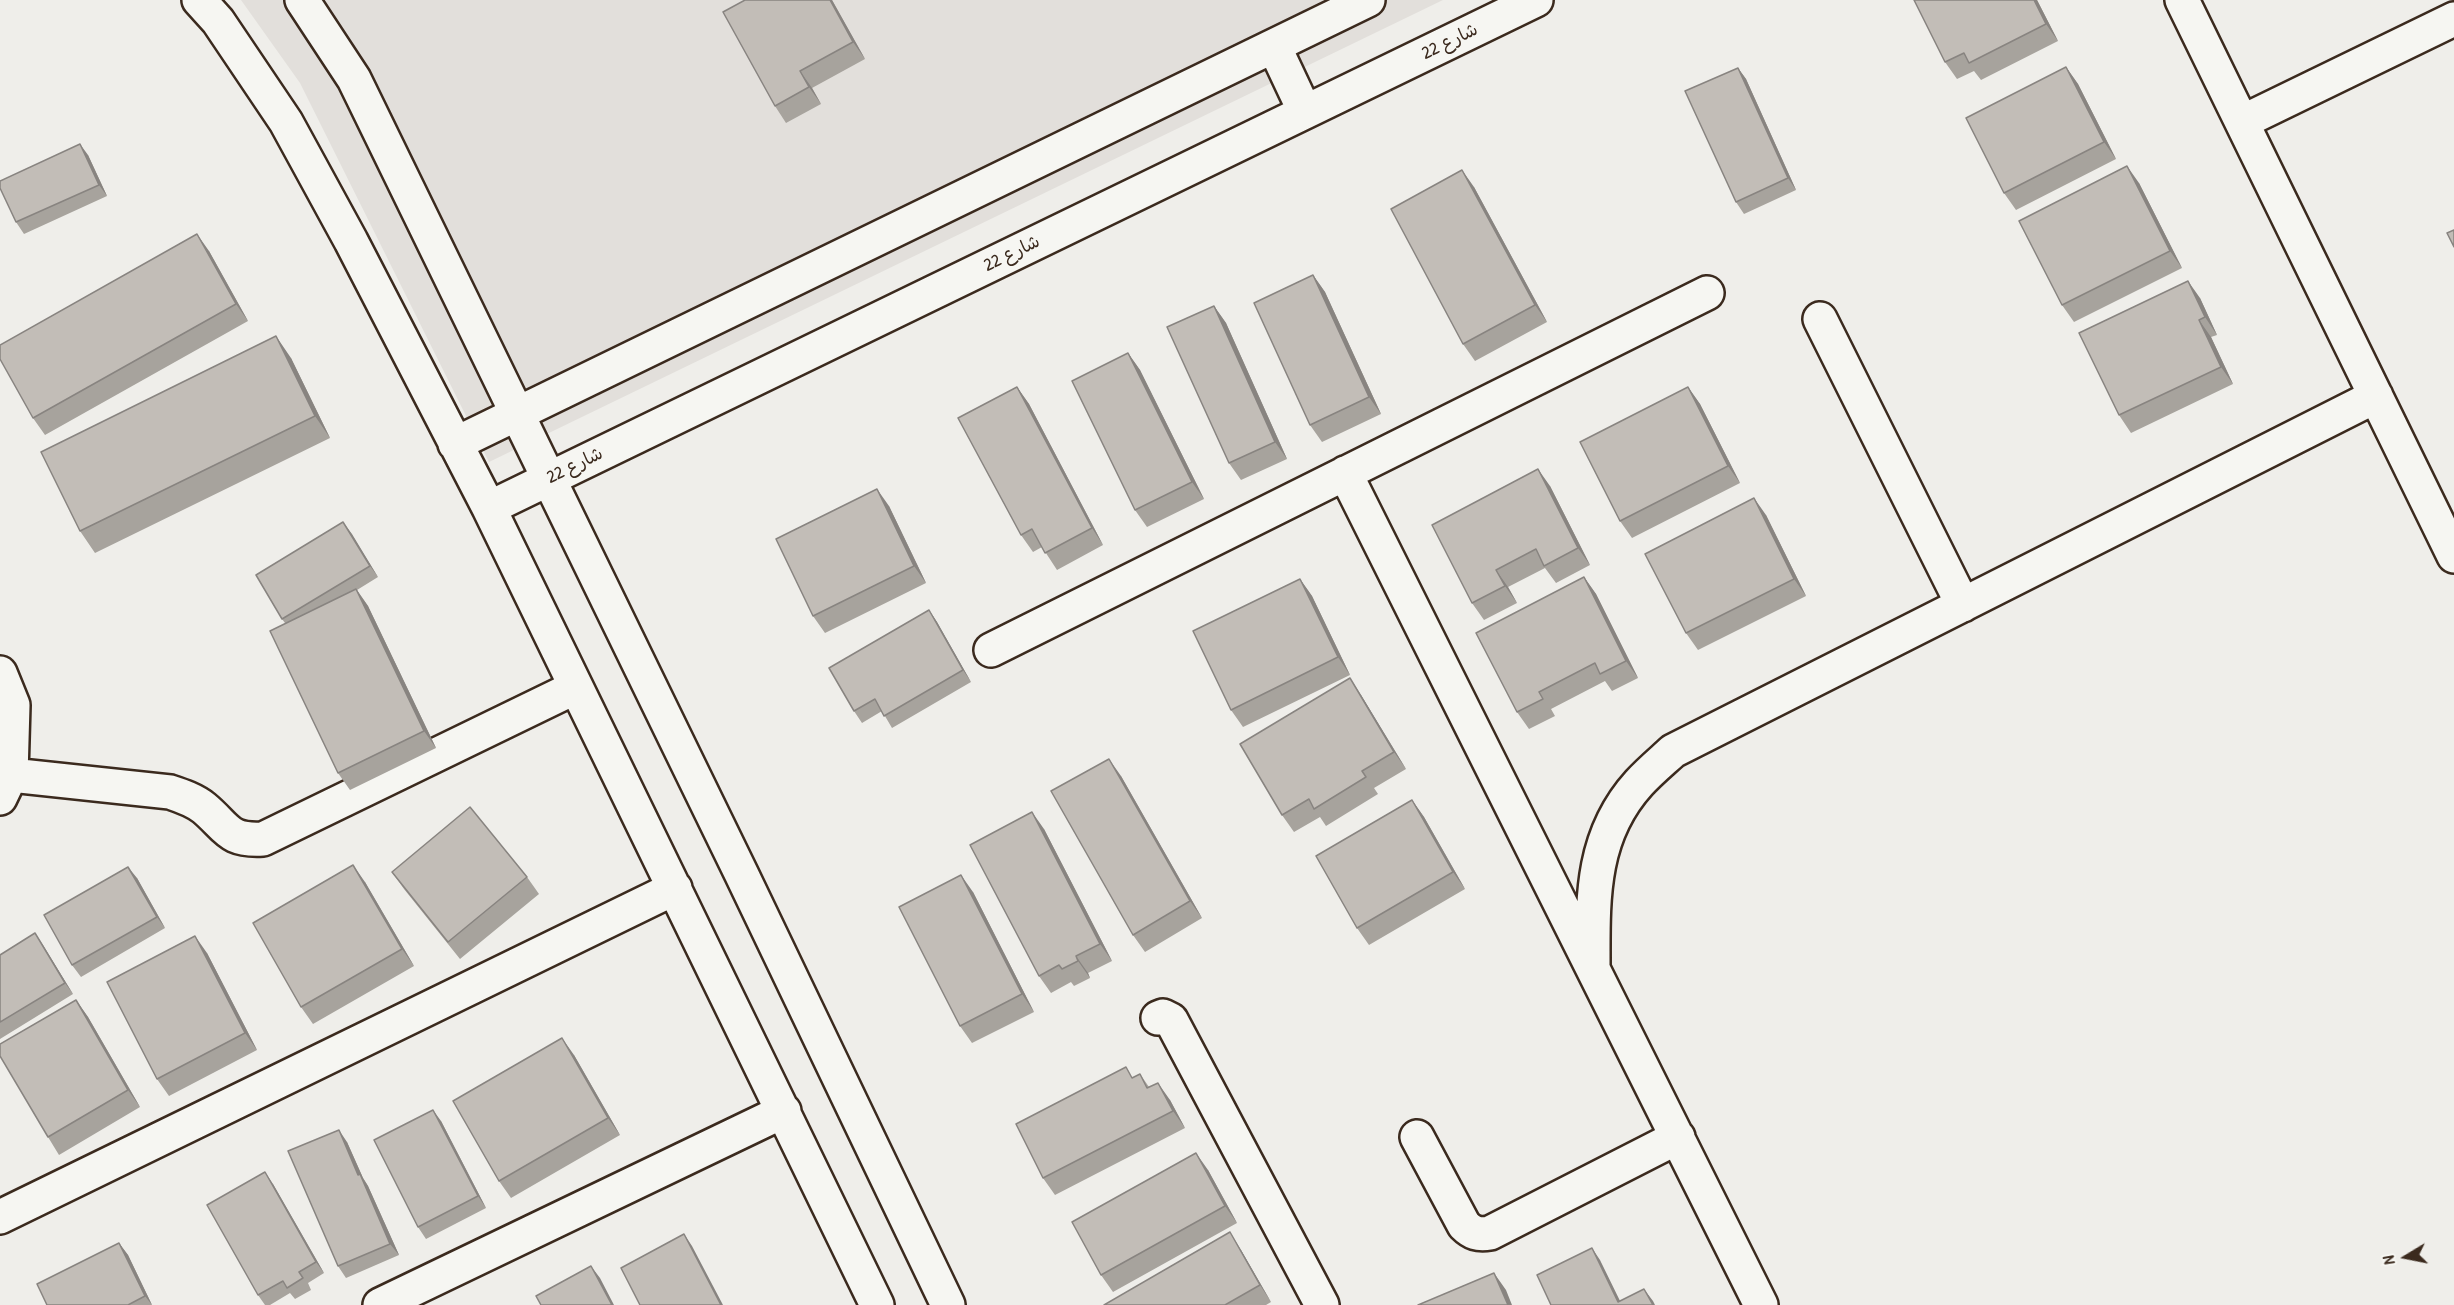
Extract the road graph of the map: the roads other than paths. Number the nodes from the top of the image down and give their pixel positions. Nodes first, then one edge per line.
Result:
1 (199, 0) edge
2 (302, 0) edge
3 (1368, 0) edge
4 (1536, 0) edge
5 (2182, 0) edge
6 (2454, 19) edge
7 (1274, 46) junction
8 (1305, 112) junction
9 (2242, 122) junction
10 (1707, 293) dead end
11 (1820, 319) dead end
12 (2376, 396) junction
13 (518, 414) junction
14 (455, 444) junction
15 (1345, 473) junction
16 (549, 479) junction
17 (489, 508) junction
18 (2454, 556) edge
19 (1963, 605) junction
20 (991, 650) dead end
21 (0, 673) edge
22 (576, 687) junction
23 (5, 787) edge
24 (675, 888) junction
25 (1593, 968) junction
26 (1158, 1018) dead end
27 (784, 1111) junction
28 (1417, 1137) dead end
29 (1678, 1137) junction
30 (0, 1218) edge
31 (1759, 1304) edge
32 (380, 1305) edge
33 (877, 1305) edge
34 (948, 1305) edge
35 (1322, 1305) edge

1 - 14 street
2 - 13 street
3 - 7 street
4 - 8 street, شارع 22
5 - 9 street
6 - 9 street
7 - 8 street
7 - 13 street
8 - 16 street, شارع 22
9 - 12 street
10 - 15 street
11 - 19 street
12 - 18 street
12 - 19 street
13 - 14 street
13 - 16 street
14 - 17 street
15 - 20 street
15 - 25 street
16 - 17 street, شارع 22
16 - 34 street
17 - 22 street
19 - 25 street
21 - 23 street
22 - 23 street
22 - 24 street
24 - 27 street
24 - 30 street
25 - 29 street
26 - 35 street
27 - 32 street
27 - 33 street
28 - 29 street
29 - 31 street

